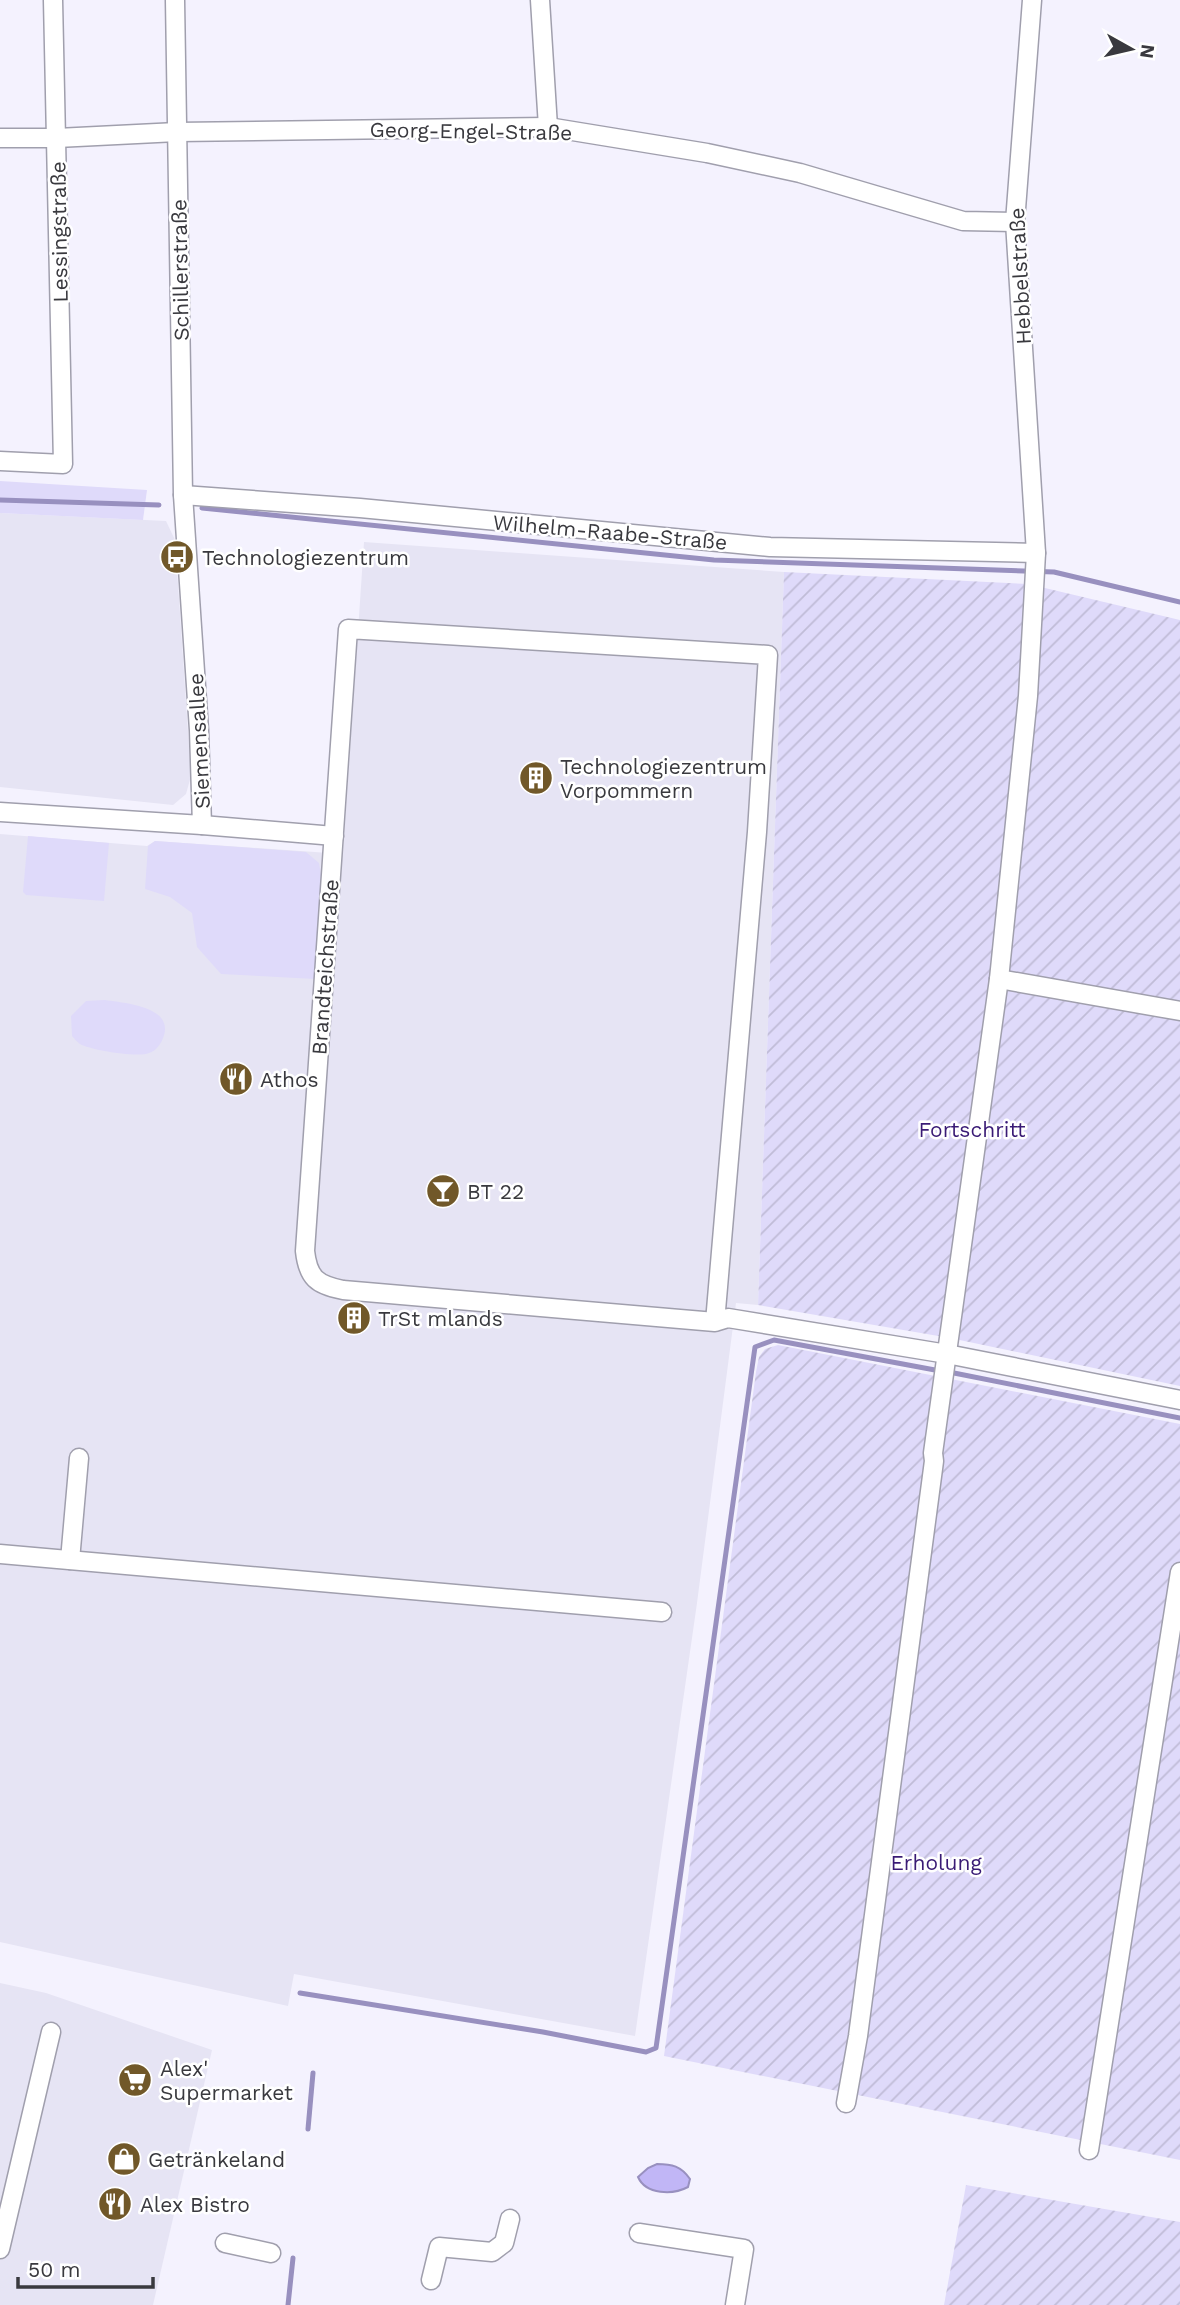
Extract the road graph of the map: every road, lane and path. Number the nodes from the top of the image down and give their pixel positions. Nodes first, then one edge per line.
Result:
1 (53, 0) edge
2 (175, 0) edge
3 (540, 0) edge
4 (1032, 0) edge
5 (548, 127) junction
6 (177, 132) junction
7 (0, 138) edge
8 (57, 138) junction
9 (1015, 222) junction
10 (0, 461) edge
11 (184, 495) junction
12 (187, 539) joint
13 (1036, 568) junction
14 (0, 812) edge
15 (202, 825) junction
16 (334, 836) junction
17 (999, 979) junction
18 (1180, 1010) edge
19 (715, 1322) junction
20 (947, 1354) junction
21 (1180, 1401) edge
22 (79, 1458) dead end
23 (0, 1555) edge
24 (70, 1560) junction
25 (1180, 1572) edge
26 (662, 1612) dead end
27 (51, 2032) dead end
28 (846, 2103) dead end
29 (1089, 2150) dead end
30 (510, 2219) dead end
31 (639, 2233) dead end
32 (225, 2243) dead end
33 (0, 2249) edge
34 (271, 2253) dead end
35 (430, 2280) dead end
36 (735, 2305) edge

1 - 8 street, Lessingstraße
2 - 6 street, Schillerstraße
3 - 5 street
4 - 9 street, Hebbelstraße
5 - 6 street, Georg-Engel-Straße
5 - 9 street, Georg-Engel-Straße
6 - 8 street, Georg-Engel-Straße
6 - 11 street, Schillerstraße
7 - 8 street, Georg-Engel-Straße
8 - 10 street, Lessingstraße
9 - 13 street, Hebbelstraße
11 - 12 street, Schillerstraße
11 - 13 street, Wilhelm-Raabe-Straße
12 - 15 street, Siemensallee
13 - 17 street, Hebbelstraße
14 - 15 street, Siemensallee
15 - 16 street
16 - 19 street, Brandteichstraße
16 - 19 street, Brandteichstraße
17 - 18 street
17 - 20 street, Hebbelstraße
19 - 20 street
20 - 21 street
20 - 28 street, Hebbelstraße
22 - 24 street
23 - 24 street
24 - 26 street
25 - 29 street
27 - 33 street
30 - 35 street
31 - 36 street
32 - 34 street

